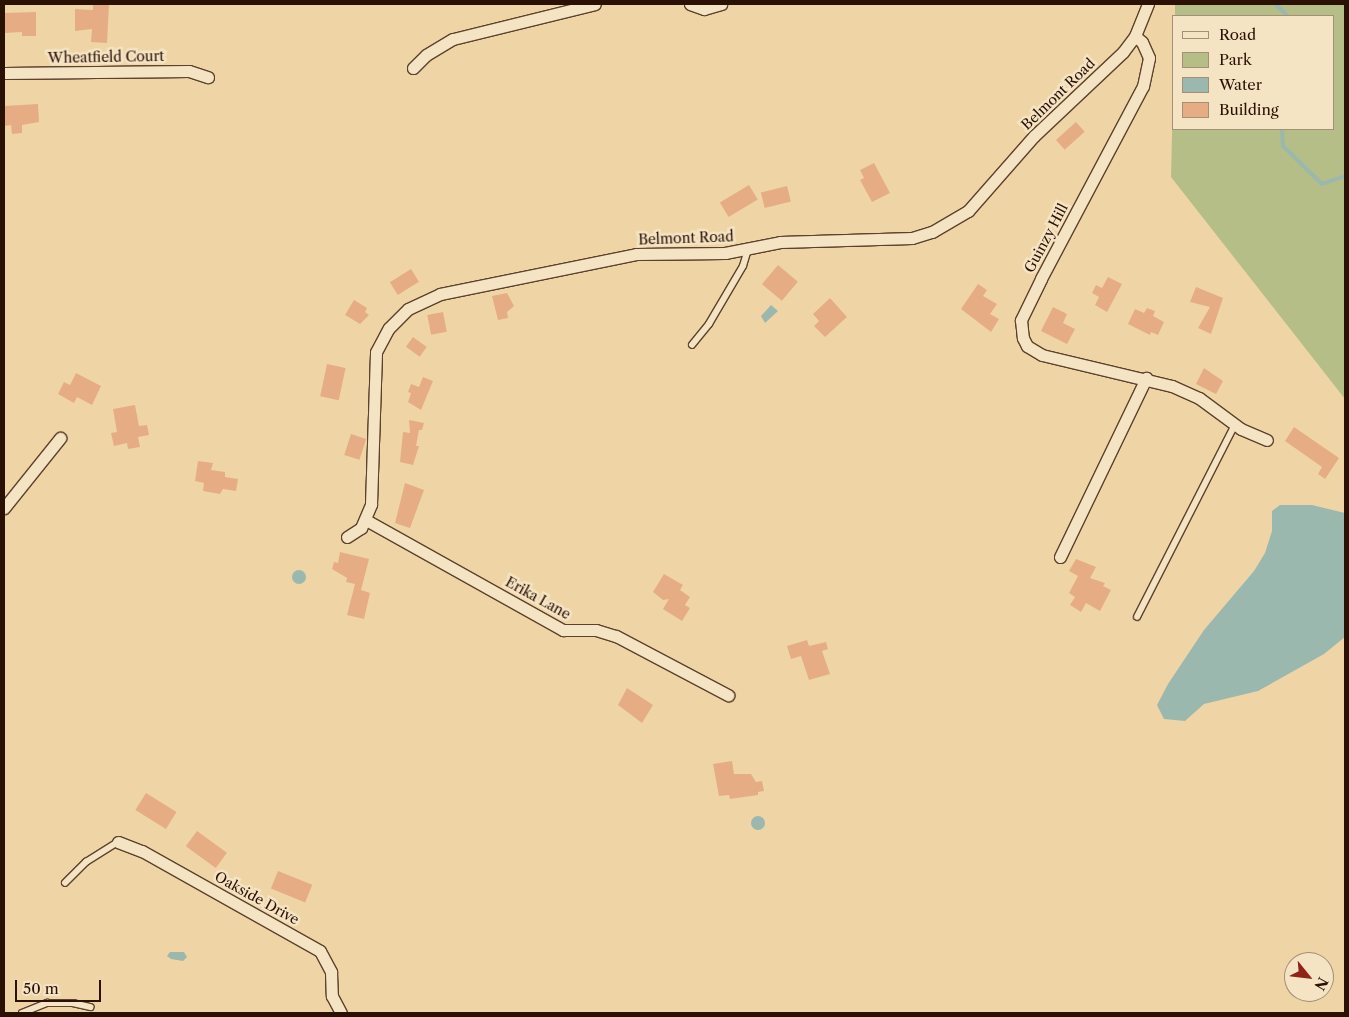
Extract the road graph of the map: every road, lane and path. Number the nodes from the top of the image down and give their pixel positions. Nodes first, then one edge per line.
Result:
1 (595, 4) edge
2 (690, 4) edge
3 (721, 4) edge
4 (1148, 4) edge
5 (1135, 36) junction
6 (413, 68) dead end
7 (4, 73) edge
8 (208, 77) dead end
9 (748, 250) junction
10 (692, 345) dead end
11 (1146, 378) junction
12 (1235, 425) junction
13 (60, 438) dead end
14 (1267, 440) dead end
15 (4, 508) edge
16 (366, 520) junction
17 (347, 537) dead end
18 (1060, 557) dead end
19 (1137, 617) dead end
20 (728, 695) dead end
21 (118, 842) joint
22 (65, 883) dead end
23 (91, 1007) dead end
24 (22, 1013) edge
25 (341, 1013) edge

1 - 6 street
2 - 3 street
4 - 5 street, Belmont Road
5 - 9 street, Belmont Road
5 - 11 street, Guinzy Hill
7 - 8 street, Wheatfield Court
9 - 10 lane
9 - 16 street, Belmont Road
11 - 12 street, Guinzy Hill
11 - 18 street
12 - 14 street, Guinzy Hill
12 - 19 lane
13 - 15 street
16 - 17 street
16 - 20 street, Erika Lane
21 - 22 lane
21 - 25 street, Oakside Drive
23 - 24 lane

